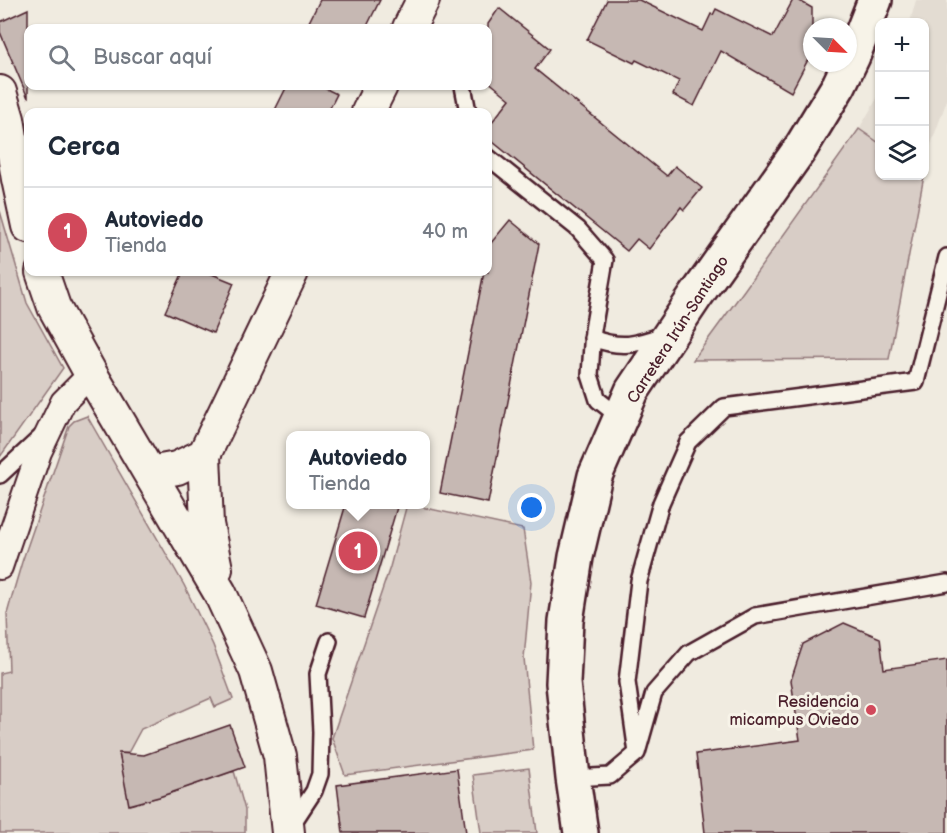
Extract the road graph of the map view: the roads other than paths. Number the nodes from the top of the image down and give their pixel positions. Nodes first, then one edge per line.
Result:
1 (423, 0) edge
2 (875, 0) edge
3 (411, 24) edge
4 (379, 90) edge
5 (465, 90) edge
6 (0, 92) edge
7 (370, 108) edge
8 (467, 108) edge
9 (492, 160) edge
10 (24, 214) edge
11 (947, 257) edge
12 (43, 276) edge
13 (290, 276) edge
14 (671, 333) junction
15 (592, 338) junction
16 (91, 374) junction
17 (621, 418) junction
18 (50, 429) junction
19 (204, 455) junction
20 (150, 473) junction
21 (0, 475) edge
22 (0, 567) edge
23 (947, 583) edge
24 (220, 593) junction
25 (329, 641) dead end
26 (637, 753) junction
27 (573, 778) junction
28 (288, 832) edge
29 (581, 833) edge

1 - 3 street
2 - 14 highway, Carretera Irún-Santiago
4 - 7 street
5 - 8 lane
6 - 10 street
9 - 15 lane
11 - 26 lane
12 - 16 street
13 - 19 street
14 - 15 lane
14 - 17 highway, Carretera Irún-Santiago
15 - 17 lane
16 - 18 street
16 - 20 street
17 - 27 highway, Carretera Irún-Santiago
18 - 21 lane
18 - 22 street
19 - 20 street
19 - 24 street
20 - 24 street
23 - 26 lane
24 - 28 street
25 - 28 lane
26 - 27 lane
27 - 29 highway, Carretera Irún-Santiago

